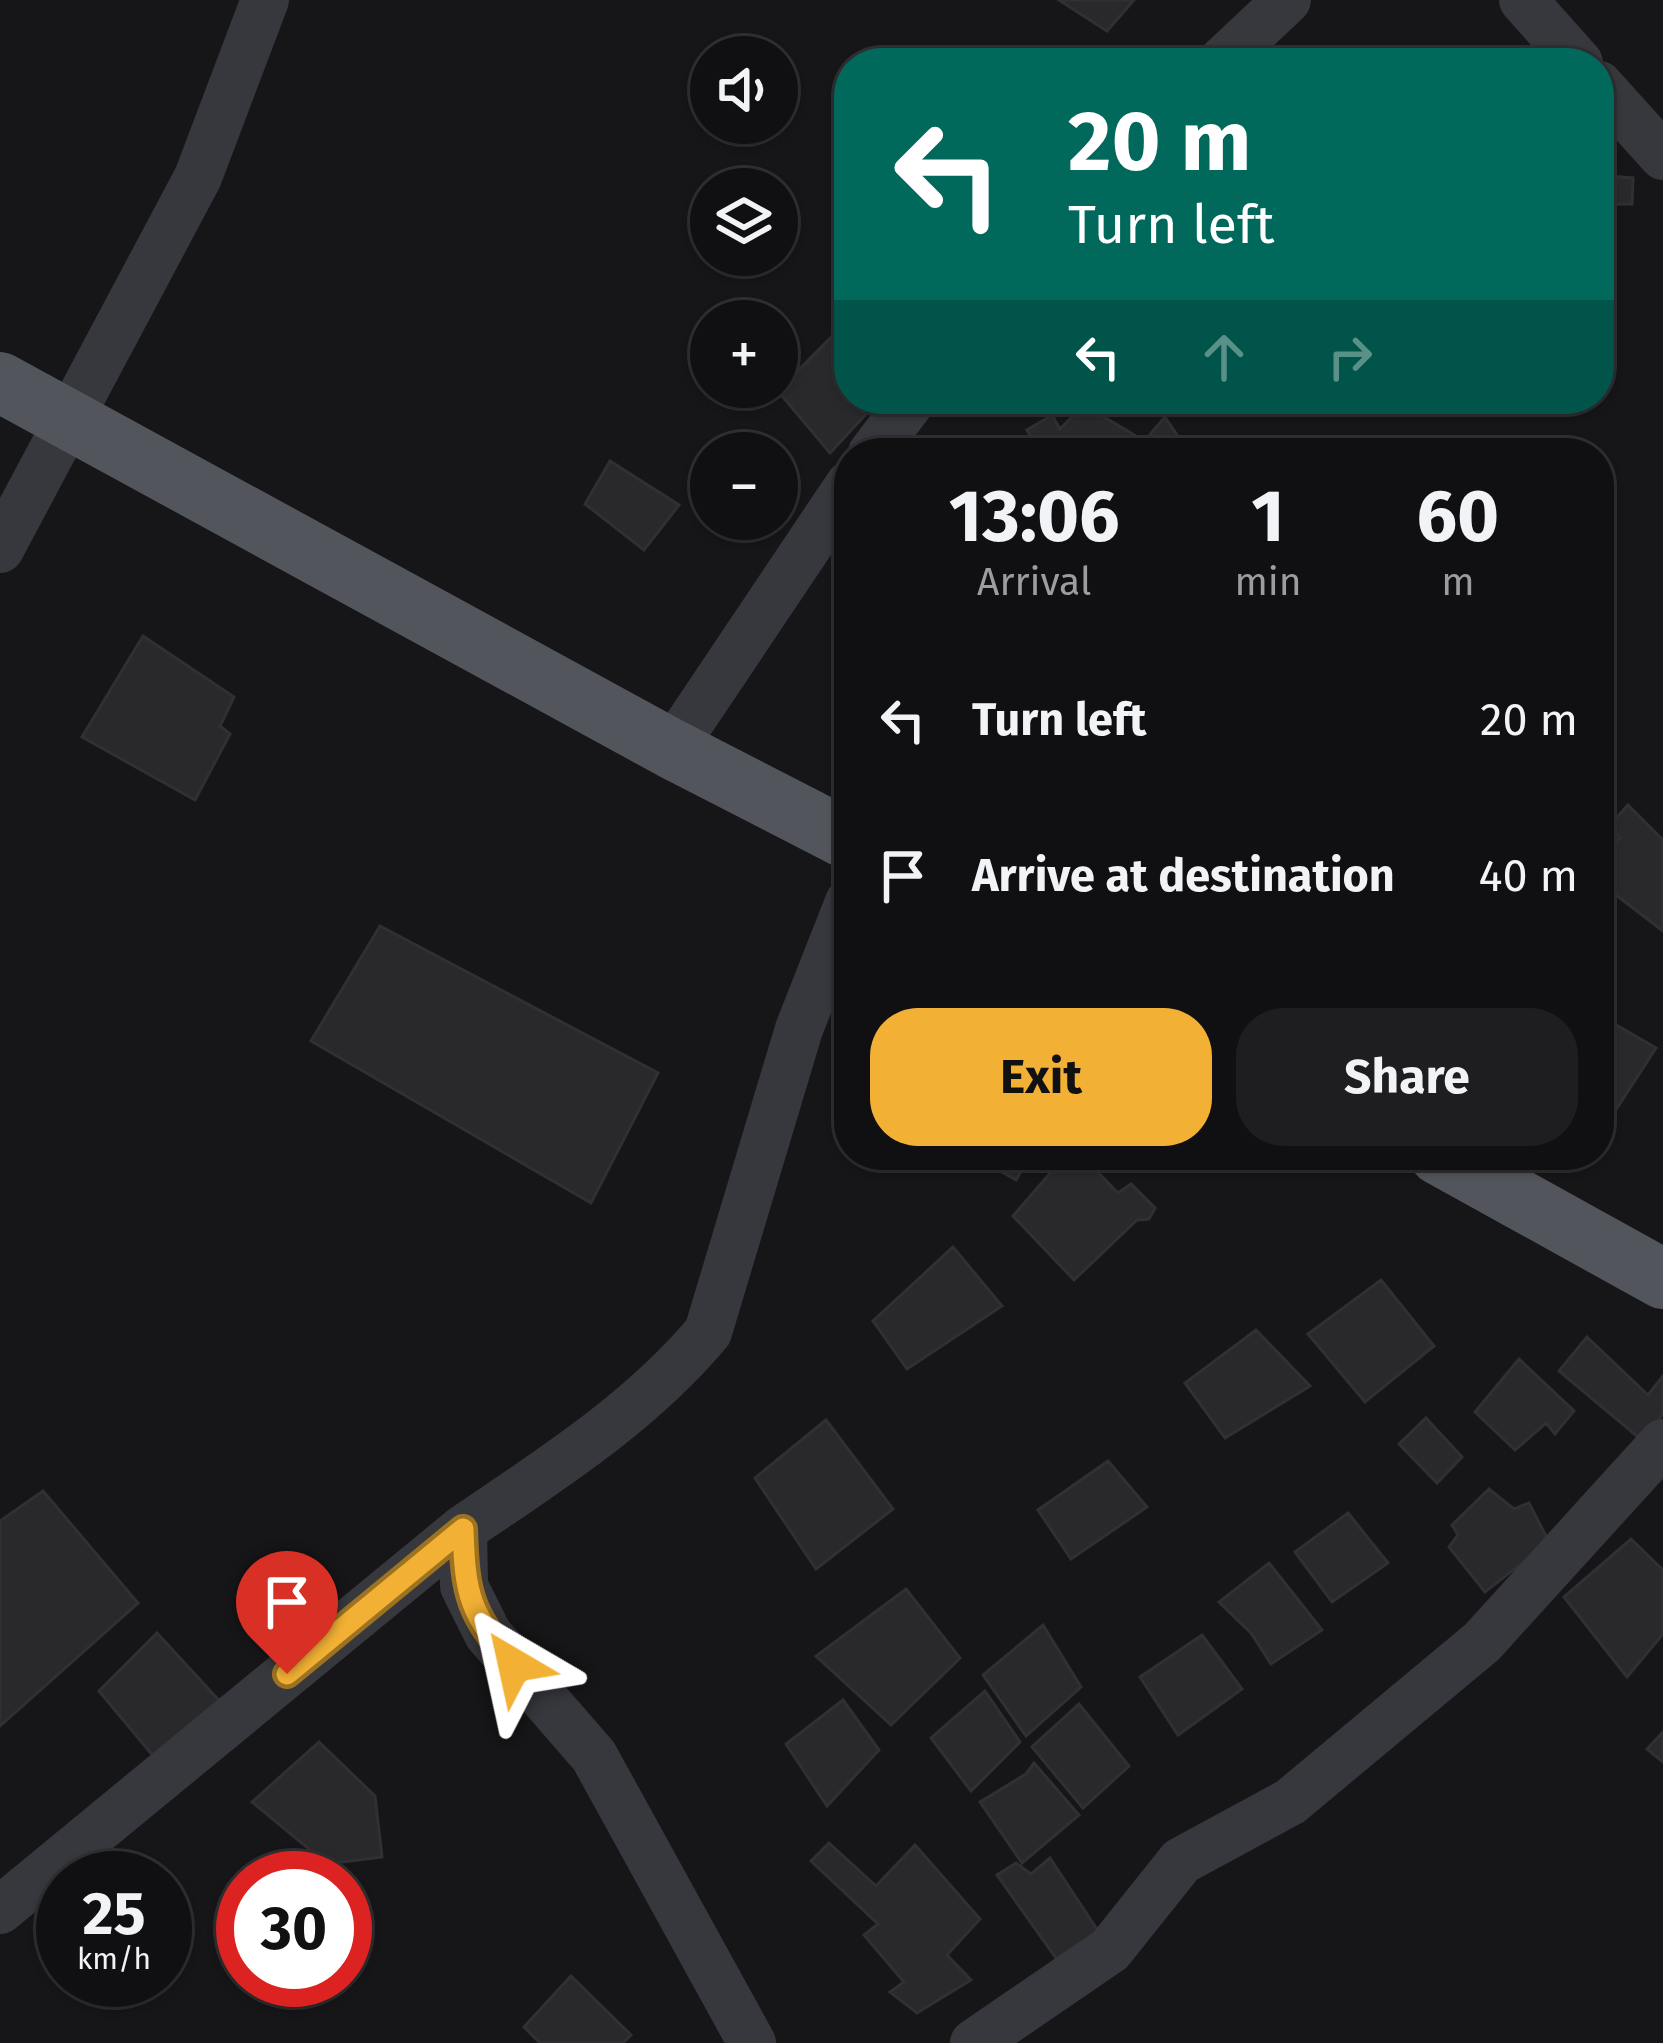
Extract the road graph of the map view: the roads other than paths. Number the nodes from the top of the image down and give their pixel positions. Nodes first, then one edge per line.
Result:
1 (265, 0) edge
2 (1287, 0) edge
3 (1523, 0) edge
4 (1236, 48) edge
5 (1566, 48) edge
6 (1614, 102) edge
7 (1663, 156) edge
8 (0, 382) edge
9 (902, 414) edge
10 (70, 420) junction
11 (884, 438) edge
12 (834, 507) edge
13 (0, 549) edge
14 (672, 749) junction
15 (834, 832) edge
16 (834, 941) edge
17 (1466, 1170) edge
18 (1663, 1279) edge
19 (1663, 1443) edge
20 (463, 1529) junction
21 (0, 1910) edge
22 (752, 2043) edge
23 (974, 2043) edge

1 - 10 street
2 - 4 street
3 - 5 street
6 - 7 street
8 - 10 main road
9 - 11 street
10 - 13 street
10 - 14 main road
12 - 14 street
14 - 15 main road
16 - 20 street
17 - 18 main road
19 - 23 street
20 - 21 street
20 - 22 street

